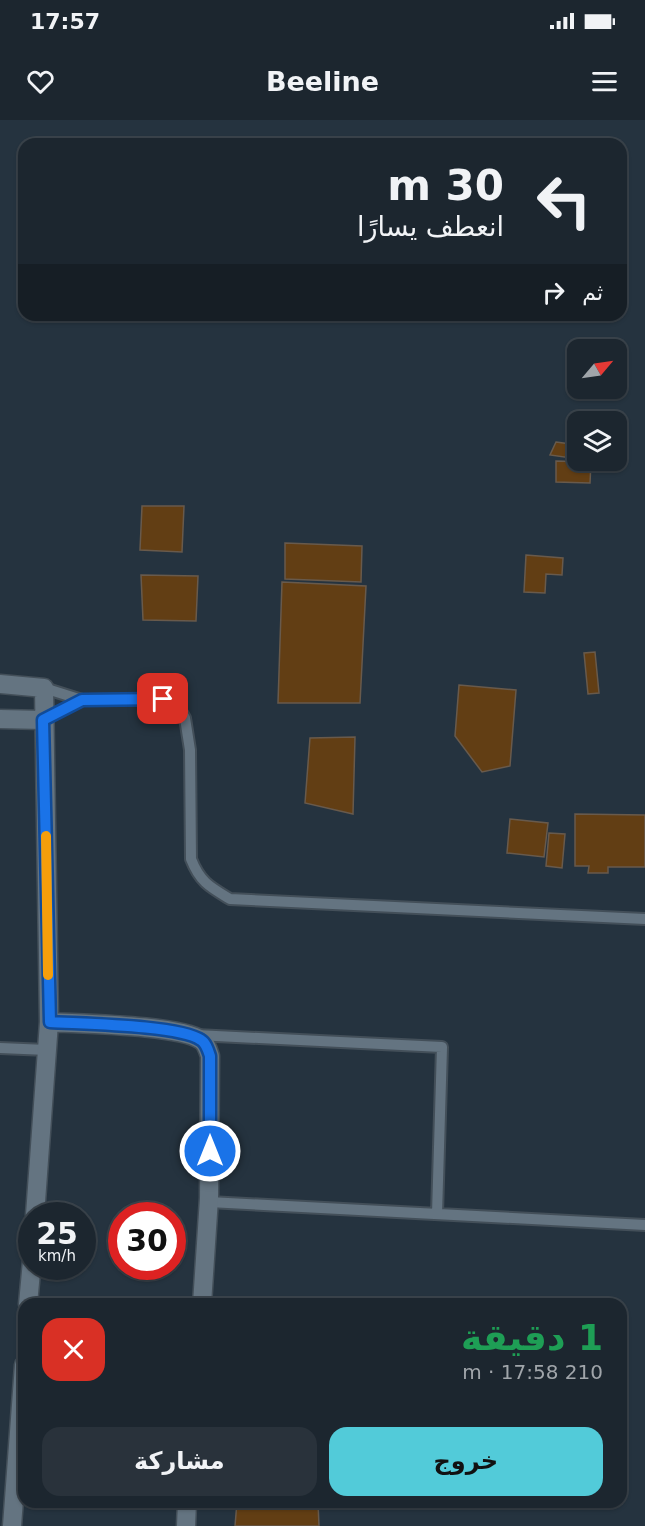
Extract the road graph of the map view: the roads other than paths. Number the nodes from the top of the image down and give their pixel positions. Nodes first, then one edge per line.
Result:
1 (0, 684) edge
2 (44, 688) junction
3 (82, 700) junction
4 (0, 719) edge
5 (43, 720) junction
6 (645, 919) edge
7 (50, 1022) junction
8 (191, 1034) junction
9 (0, 1048) edge
10 (47, 1050) junction
11 (36, 1202) edge
12 (209, 1202) junction
13 (437, 1214) junction
14 (645, 1225) edge
15 (30, 1280) edge
16 (29, 1298) edge
17 (202, 1298) edge
18 (18, 1446) edge
19 (188, 1508) edge
20 (12, 1526) edge
21 (186, 1526) edge

1 - 2 street
2 - 3 lane
2 - 5 street
3 - 5 lane
3 - 6 lane
4 - 5 street
5 - 7 street
7 - 8 street
7 - 10 street
8 - 12 street
8 - 13 lane
9 - 10 lane
10 - 11 street
12 - 13 lane
12 - 17 street
13 - 14 lane
15 - 16 street
18 - 20 street
19 - 21 street

